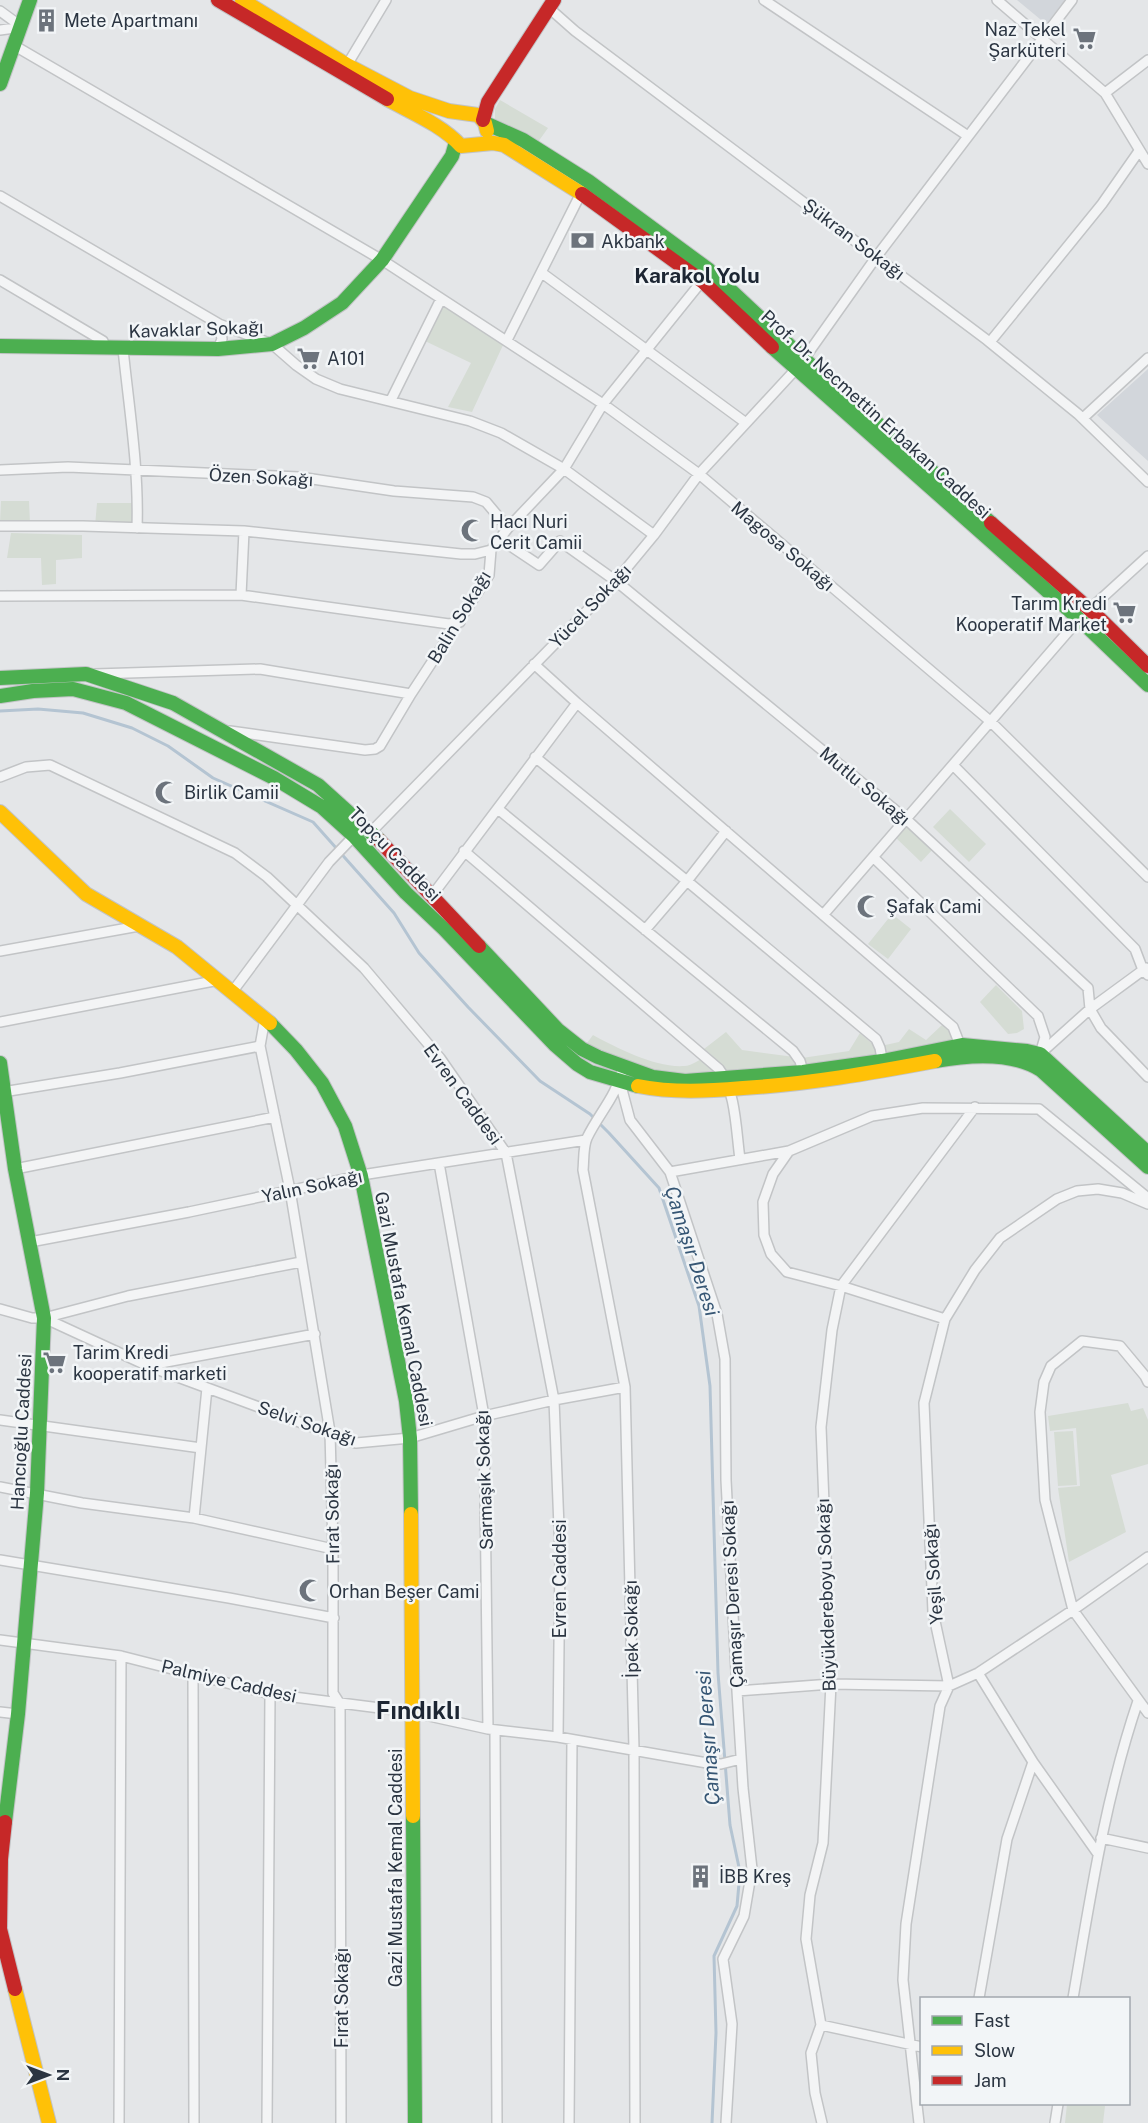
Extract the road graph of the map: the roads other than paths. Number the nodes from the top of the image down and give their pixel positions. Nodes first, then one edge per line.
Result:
1 (30, 0) edge
2 (218, 0) edge
3 (242, 0) edge
4 (386, 0) edge
5 (764, 0) edge
6 (997, 0) edge
7 (1072, 0) edge
8 (551, 4) edge
9 (0, 11) edge
10 (22, 27) junction
11 (0, 30) edge
12 (1042, 37) junction
13 (15, 46) junction
14 (1148, 60) edge
15 (347, 65) junction
16 (0, 84) edge
17 (1105, 93) junction
18 (477, 117) junction
19 (968, 136) junction
20 (463, 144) junction
21 (1140, 151) junction
22 (1148, 164) edge
23 (583, 194) junction
24 (0, 196) edge
25 (877, 256) junction
26 (382, 260) junction
27 (542, 273) junction
28 (0, 280) edge
29 (702, 281) junction
30 (441, 299) junction
31 (219, 324) junction
32 (507, 340) junction
33 (990, 342) junction
34 (272, 344) junction
35 (0, 346) edge
36 (106, 349) junction
37 (123, 349) junction
38 (218, 349) junction
39 (647, 350) junction
40 (1148, 358) edge
41 (800, 364) junction
42 (391, 400) junction
43 (603, 404) junction
44 (1083, 418) junction
45 (746, 423) junction
46 (564, 469) junction
47 (0, 470) edge
48 (136, 471) junction
49 (699, 474) junction
50 (1148, 482) edge
51 (0, 526) edge
52 (136, 528) junction
53 (508, 528) junction
54 (244, 531) junction
55 (654, 535) junction
56 (500, 539) junction
57 (491, 550) junction
58 (1148, 556) edge
59 (616, 581) junction
60 (0, 596) edge
61 (241, 596) junction
62 (1084, 614) junction
63 (460, 622) junction
64 (534, 664) junction
65 (1148, 666) edge
66 (86, 674) junction
67 (0, 678) edge
68 (1148, 685) edge
69 (411, 694) junction
70 (0, 696) edge
71 (577, 704) junction
72 (990, 721) junction
73 (223, 730) junction
74 (535, 757) junction
75 (953, 765) junction
76 (0, 777) edge
77 (0, 799) edge
78 (498, 809) junction
79 (0, 812) edge
80 (906, 819) junction
81 (726, 831) junction
82 (371, 832) junction
83 (23, 833) junction
84 (351, 838) junction
85 (464, 851) junction
86 (873, 857) junction
87 (1148, 877) edge
88 (687, 881) junction
89 (431, 897) junction
90 (298, 905) junction
91 (823, 915) junction
92 (140, 926) junction
93 (645, 930) junction
94 (0, 951) edge
95 (1146, 970) edge
96 (219, 980) junction
97 (233, 991) junction
98 (1090, 1009) junction
99 (265, 1018) junction
100 (0, 1022) edge
101 (260, 1046) junction
102 (962, 1051) junction
103 (1037, 1059) junction
104 (0, 1063) edge
105 (883, 1066) junction
106 (623, 1067) junction
107 (804, 1077) junction
108 (1148, 1077) edge
109 (620, 1082) junction
110 (729, 1085) junction
111 (3, 1094) junction
112 (975, 1107) junction
113 (275, 1117) junction
114 (586, 1140) junction
115 (789, 1151) junction
116 (506, 1153) junction
117 (1148, 1153) edge
118 (740, 1159) junction
119 (439, 1163) junction
120 (1148, 1167) edge
121 (15, 1169) junction
122 (670, 1172) junction
123 (361, 1176) junction
124 (290, 1191) junction
125 (1148, 1198) edge
126 (1148, 1204) edge
127 (30, 1242) junction
128 (302, 1262) junction
129 (841, 1286) junction
130 (0, 1309) edge
131 (44, 1318) junction
132 (945, 1319) junction
133 (315, 1334) junction
134 (148, 1366) junction
135 (1148, 1382) edge
136 (625, 1387) junction
137 (207, 1388) junction
138 (554, 1400) junction
139 (484, 1416) junction
140 (0, 1420) edge
141 (40, 1424) junction
142 (330, 1432) junction
143 (410, 1438) junction
144 (201, 1448) junction
145 (0, 1487) edge
146 (37, 1493) junction
147 (194, 1518) junction
148 (333, 1549) junction
149 (1148, 1557) edge
150 (0, 1560) edge
151 (31, 1565) junction
152 (1073, 1610) junction
153 (334, 1618) junction
154 (0, 1640) edge
155 (24, 1644) junction
156 (121, 1656) junction
157 (193, 1673) junction
158 (978, 1673) junction
159 (831, 1684) junction
160 (949, 1686) junction
161 (737, 1691) junction
162 (270, 1694) junction
163 (1138, 1701) junction
164 (339, 1704) junction
165 (0, 1712) edge
166 (411, 1712) junction
167 (1148, 1713) edge
168 (18, 1714) junction
169 (491, 1730) junction
170 (558, 1737) junction
171 (572, 1740) junction
172 (634, 1749) junction
173 (738, 1760) junction
174 (1034, 1762) junction
175 (5, 1789) edge
176 (1101, 1839) junction
177 (1148, 1848) edge
178 (1098, 1854) junction
179 (1, 1859) edge
180 (0, 1929) edge
181 (3, 1954) edge
182 (979, 1997) edge
183 (1073, 1997) edge
184 (821, 2025) junction
185 (911, 2046) junction
186 (920, 2047) edge
187 (1058, 2105) edge
188 (49, 2123) edge
189 (119, 2123) edge
190 (194, 2123) edge
191 (267, 2123) edge
192 (341, 2123) edge
193 (415, 2123) edge
194 (497, 2123) edge
195 (569, 2123) edge
196 (635, 2123) edge
197 (726, 2123) edge
198 (822, 2123) edge
199 (919, 2123) edge
200 (1055, 2123) edge

1 - 10 street
2 - 20 street
3 - 15 street, Prof. Dr. Necmettin Erbakan Caddesi
4 - 15 street
5 - 19 street
6 - 12 street
7 - 12 street, Yücel Sokağı
8 - 18 street
8 - 25 street, Şükran Sokağı
9 - 10 street
10 - 11 street
10 - 13 street
12 - 17 street
12 - 19 street, Yücel Sokağı
13 - 16 street
13 - 26 street, Magosa Sokağı
14 - 17 street
15 - 18 street, Prof. Dr. Necmettin Erbakan Caddesi
17 - 21 street
18 - 20 street
18 - 20 street
18 - 41 street, Prof. Dr. Necmettin Erbakan Caddesi
19 - 25 street, Yücel Sokağı
20 - 23 street, Prof. Dr. Necmettin Erbakan Caddesi
20 - 26 street, Kavaklar Sokağı
21 - 22 street
21 - 33 street
23 - 27 street
23 - 29 street, Prof. Dr. Necmettin Erbakan Caddesi
24 - 31 street
25 - 33 street, Şükran Sokağı
25 - 41 street, Yücel Sokağı
26 - 30 street, Magosa Sokağı
26 - 34 street, Kavaklar Sokağı
27 - 32 street
27 - 39 street
28 - 36 street
29 - 39 street, Balin Sokağı
29 - 41 street, Prof. Dr. Necmettin Erbakan Caddesi
30 - 32 street, Magosa Sokağı
30 - 42 street
31 - 34 street
31 - 38 street
32 - 43 street, Magosa Sokağı
33 - 44 street, Şükran Sokağı
34 - 38 street, Kavaklar Sokağı
34 - 42 street
35 - 36 street, Kavaklar Sokağı
36 - 37 street, Kavaklar Sokağı
37 - 38 street, Kavaklar Sokağı
37 - 48 street
39 - 43 street, Balin Sokağı
39 - 45 street
40 - 44 street
41 - 45 street, Yücel Sokağı
41 - 62 street, Prof. Dr. Necmettin Erbakan Caddesi
42 - 46 street
43 - 46 street, Balin Sokağı
43 - 49 street, Magosa Sokağı
44 - 50 street, Şükran Sokağı
45 - 49 street, Yücel Sokağı
46 - 53 street, Balin Sokağı
46 - 55 street
47 - 48 street, Özen Sokağı
48 - 52 street
48 - 53 street, Özen Sokağı
49 - 55 street, Yücel Sokağı
49 - 72 street, Magosa Sokağı
51 - 52 street
52 - 54 street
53 - 56 street, Balin Sokağı
54 - 57 street
54 - 61 street
55 - 59 street, Yücel Sokağı
56 - 57 street, Balin Sokağı
56 - 59 street, Mutlu Sokağı
57 - 63 street, Balin Sokağı
58 - 62 street
59 - 64 street, Yücel Sokağı
59 - 80 street, Mutlu Sokağı
60 - 61 street
61 - 63 street
62 - 65 street, Prof. Dr. Necmettin Erbakan Caddesi
62 - 68 street, Prof. Dr. Necmettin Erbakan Caddesi
62 - 72 street
63 - 69 street, Balin Sokağı
64 - 71 street
64 - 82 street, Yücel Sokağı
66 - 67 street, Topçu Caddesi
66 - 69 street
66 - 73 street, Topçu Caddesi
69 - 73 street, Balin Sokağı
70 - 84 street, Topçu Caddesi
71 - 74 street
71 - 81 street
72 - 75 street
72 - 87 street, Magosa Sokağı
73 - 82 street, Topçu Caddesi
74 - 78 street
74 - 88 street
75 - 80 street
75 - 95 street
76 - 90 street, Evren Caddesi
77 - 83 street, Gazi Mustafa Kemal Caddesi
78 - 85 street
78 - 93 street
79 - 83 street, Gazi Mustafa Kemal Caddesi
80 - 86 street
80 - 98 street, Mutlu Sokağı
81 - 88 street
81 - 91 street
82 - 89 street, Topçu Caddesi
83 - 92 street, Gazi Mustafa Kemal Caddesi
84 - 90 street
84 - 109 street, Topçu Caddesi
85 - 89 street
85 - 110 street
86 - 91 street
86 - 103 street
88 - 93 street
88 - 105 street
89 - 106 street, Topçu Caddesi
90 - 97 street
90 - 116 street, Evren Caddesi
91 - 102 street
92 - 94 street
92 - 96 street, Gazi Mustafa Kemal Caddesi
93 - 107 street
95 - 98 street
96 - 97 street, Gazi Mustafa Kemal Caddesi
96 - 100 street
97 - 99 street, Gazi Mustafa Kemal Caddesi
98 - 103 street
98 - 108 street, Mutlu Sokağı
99 - 101 street, Fırat Sokağı
99 - 123 street, Gazi Mustafa Kemal Caddesi
101 - 111 street
101 - 113 street, Fırat Sokağı
102 - 103 street, Topçu Caddesi
102 - 105 street, Topçu Caddesi
103 - 117 street
103 - 120 street
104 - 111 street, Hancıoğlu Caddesi
105 - 107 street, Topçu Caddesi
106 - 109 street
106 - 110 street, Topçu Caddesi
107 - 110 street, Topçu Caddesi
109 - 110 street, Topçu Caddesi
109 - 114 street
109 - 122 street, Çamaşır Deresi Sokağı
110 - 118 street
111 - 121 street, Hancıoğlu Caddesi
112 - 115 street
112 - 125 street
112 - 129 street, Büyükdereboyu Sokağı
113 - 121 street
113 - 124 street, Fırat Sokağı
114 - 116 street, Yalın Sokağı
114 - 136 street, İpek Sokağı
115 - 118 street
115 - 129 street
116 - 119 street, Yalın Sokağı
116 - 138 street, Evren Caddesi
118 - 122 street
119 - 123 street, Yalın Sokağı
119 - 139 street, Sarmaşık Sokağı
121 - 127 street, Hancıoğlu Caddesi
122 - 161 street, Çamaşır Deresi Sokağı
123 - 124 street, Yalın Sokağı
123 - 143 street, Gazi Mustafa Kemal Caddesi
124 - 127 street, Yalın Sokağı
124 - 128 street, Fırat Sokağı
126 - 132 street, Yeşil Sokağı
127 - 131 street, Hancıoğlu Caddesi
128 - 131 street
128 - 133 street, Fırat Sokağı
129 - 132 street
129 - 159 street, Büyükdereboyu Sokağı
130 - 131 street, Selvi Sokağı
131 - 134 street, Selvi Sokağı
131 - 141 street, Hancıoğlu Caddesi
132 - 160 street, Yeşil Sokağı
133 - 134 street
133 - 142 street, Fırat Sokağı
134 - 137 street, Selvi Sokağı
135 - 152 street
136 - 138 street, Selvi Sokağı
136 - 172 street, İpek Sokağı
137 - 142 street, Selvi Sokağı
137 - 144 street
138 - 139 street, Selvi Sokağı
138 - 170 street, Evren Caddesi
139 - 143 street, Selvi Sokağı
139 - 169 street, Sarmaşık Sokağı
140 - 141 street
141 - 144 street
141 - 146 street, Hancıoğlu Caddesi
142 - 143 street, Selvi Sokağı
142 - 148 street, Fırat Sokağı
143 - 166 street, Gazi Mustafa Kemal Caddesi
144 - 147 street
145 - 146 street
146 - 147 street
146 - 151 street, Hancıoğlu Caddesi
147 - 148 street
148 - 153 street, Fırat Sokağı
149 - 152 street
150 - 151 street
151 - 153 street
151 - 155 street, Hancıoğlu Caddesi
152 - 158 street
152 - 163 street
153 - 164 street, Fırat Sokağı
154 - 155 street, Palmiye Caddesi
155 - 156 street, Palmiye Caddesi
155 - 168 street, Hancıoğlu Caddesi
156 - 157 street, Palmiye Caddesi
156 - 189 street
157 - 162 street, Palmiye Caddesi
157 - 190 street
158 - 160 street
158 - 174 street
159 - 160 street
159 - 161 street
159 - 184 street, Büyükdereboyu Sokağı
160 - 185 street
161 - 173 street, Çamaşır Deresi Sokağı
162 - 164 street, Palmiye Caddesi
162 - 191 street
163 - 167 street
163 - 176 street
164 - 166 street, Palmiye Caddesi
164 - 192 street, Fırat Sokağı
165 - 168 street
166 - 169 street, Palmiye Caddesi
166 - 193 street, Gazi Mustafa Kemal Caddesi
168 - 175 street, Hancıoğlu Caddesi
169 - 170 street, Palmiye Caddesi
169 - 194 street, Sarmaşık Sokağı
170 - 171 street, Palmiye Caddesi
171 - 172 street, Palmiye Caddesi
171 - 195 street
172 - 173 street, Palmiye Caddesi
172 - 196 street, İpek Sokağı
173 - 197 street, Çamaşır Deresi Sokağı
174 - 178 street
174 - 182 street
175 - 179 street, Hancıoğlu Caddesi
176 - 177 street
176 - 178 street
178 - 183 street
179 - 180 street, Hancıoğlu Caddesi
180 - 181 street, Hancıoğlu Caddesi
181 - 188 street, Hancıoğlu Caddesi
184 - 185 street
184 - 198 street, Büyükdereboyu Sokağı
185 - 186 street
185 - 199 street
187 - 200 street

